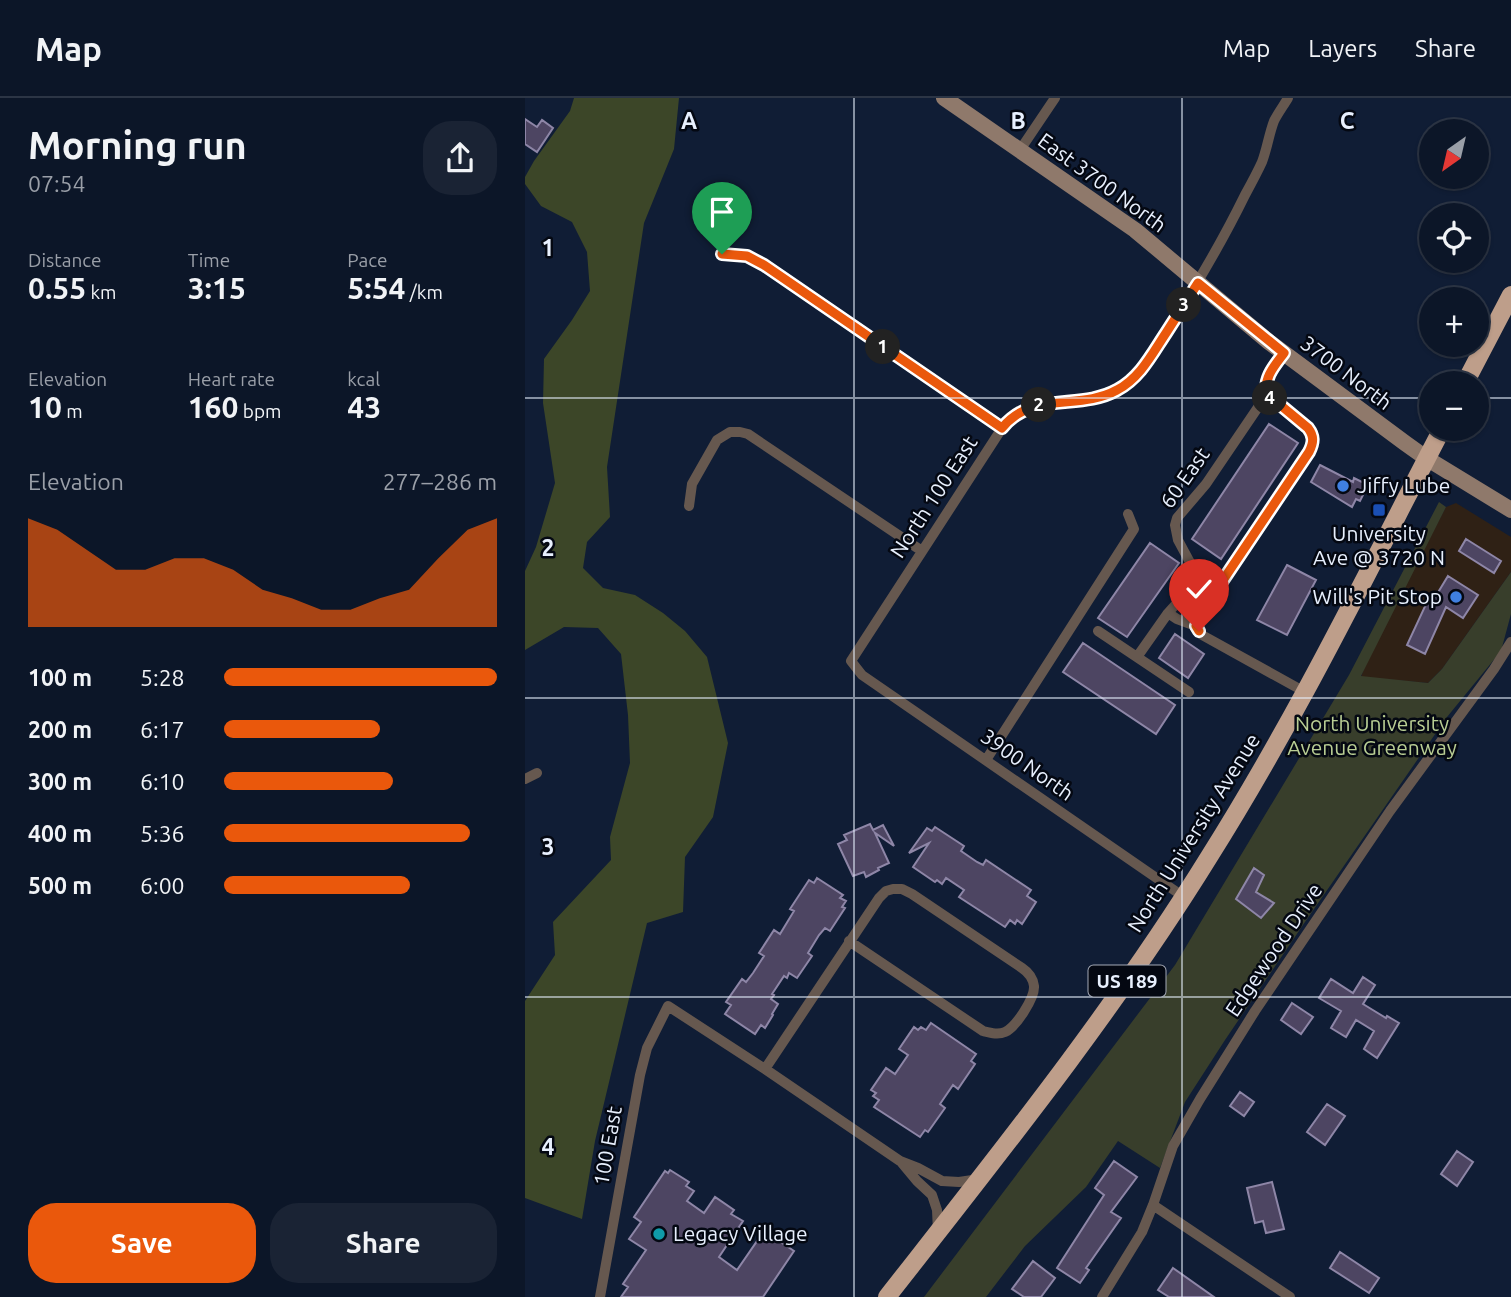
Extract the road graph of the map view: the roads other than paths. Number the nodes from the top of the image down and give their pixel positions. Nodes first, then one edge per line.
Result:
1 (943, 98) edge
2 (1055, 98) edge
3 (1288, 98) edge
4 (1020, 150) junction
5 (722, 254) dead end
6 (1198, 283) junction
7 (1511, 295) edge
8 (1284, 353) junction
9 (1471, 371) edge
10 (1267, 394) junction
11 (1002, 428) junction
12 (1435, 441) edge
13 (1426, 458) junction
14 (689, 506) dead end
15 (1511, 510) edge
16 (1128, 514) dead end
17 (922, 551) junction
18 (1168, 613) junction
19 (1196, 626) junction
20 (1098, 631) dead end
21 (1511, 642) edge
22 (1137, 657) junction
23 (851, 661) joint
24 (1189, 692) dead end
25 (1305, 692) junction
26 (986, 760) junction
27 (537, 773) dead end
28 (525, 779) edge
29 (1184, 897) junction
30 (849, 941) junction
31 (765, 1069) junction
32 (900, 1161) junction
33 (979, 1179) junction
34 (1153, 1205) junction
35 (938, 1232) junction
36 (600, 1297) edge
37 (887, 1297) edge
38 (1102, 1297) edge
39 (1290, 1297) edge

1 - 4 main road, East 3700 North
2 - 4 street
3 - 6 street, North 100 East
4 - 6 main road, East 3700 North
5 - 11 street
6 - 8 main road, 3700 North
6 - 11 street, North 100 East
7 - 9 highway
8 - 10 street
8 - 13 main road, 3700 North
10 - 18 street, 60 East
10 - 19 street
11 - 17 street, North 100 East
12 - 13 highway, North University Avenue / US 189
13 - 15 main road, 3700 North
13 - 25 highway, North University Avenue / US 189
14 - 17 street
16 - 26 street
17 - 23 street, North 100 East
18 - 19 street
18 - 22 street, 60 East
19 - 25 street
20 - 22 street
21 - 34 street, Edgewood Drive
22 - 24 street
23 - 26 street, 3900 North
25 - 29 highway, North University Avenue / US 189
26 - 29 street, 3900 North
27 - 28 street
29 - 33 highway, North University Avenue / US 189
30 - 30 street
30 - 31 street
31 - 32 street
31 - 36 street, 100 East
32 - 33 street
32 - 35 street
33 - 35 highway, North University Avenue / US 189
34 - 38 street, Edgewood Drive
34 - 39 street
35 - 37 highway, North University Avenue / US 189

